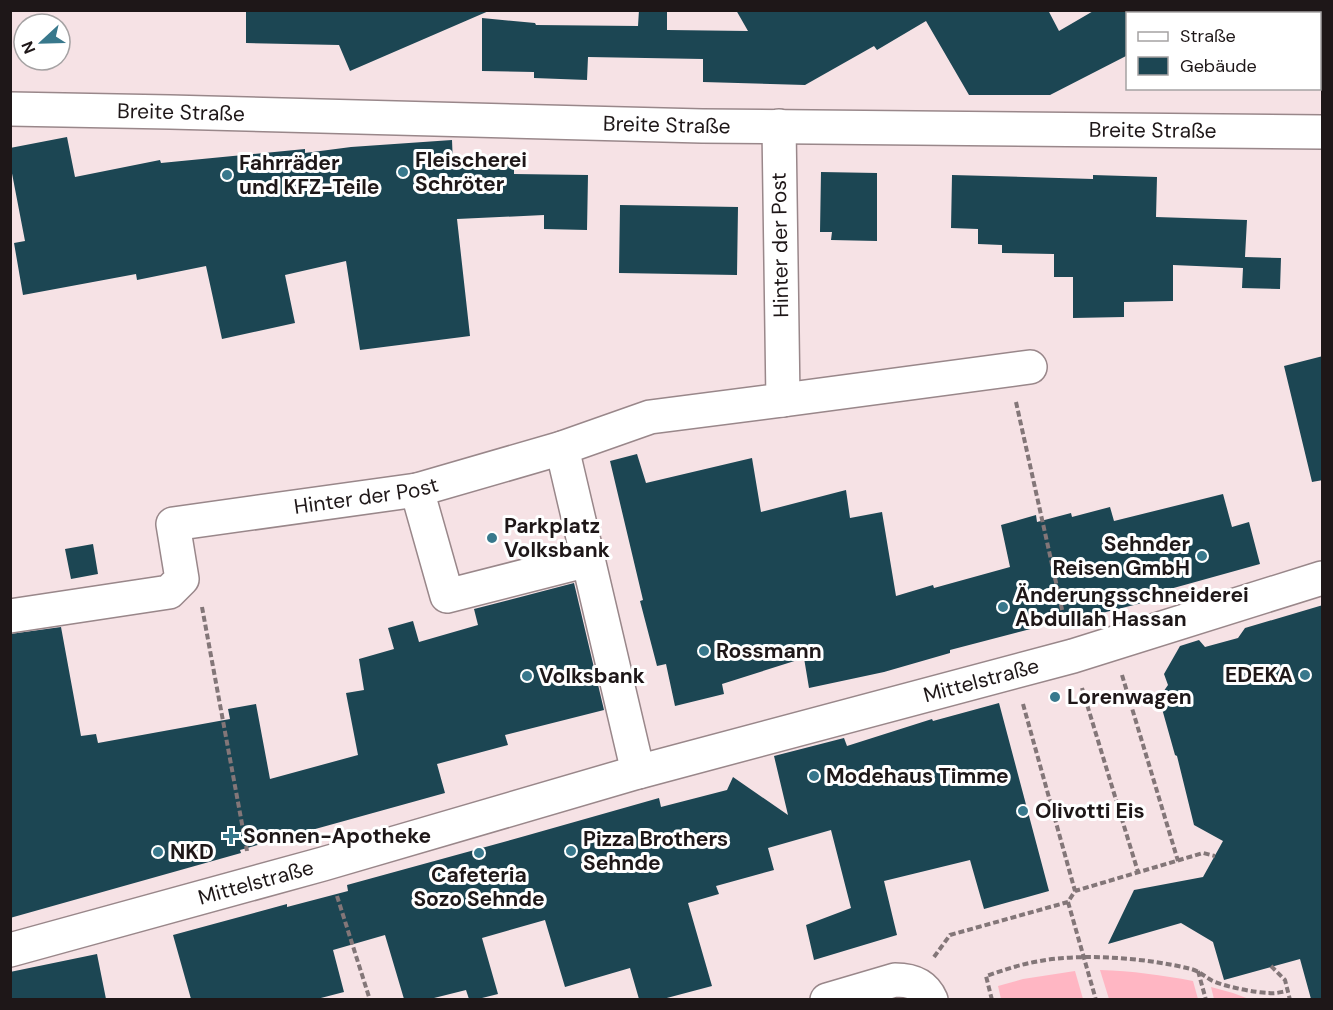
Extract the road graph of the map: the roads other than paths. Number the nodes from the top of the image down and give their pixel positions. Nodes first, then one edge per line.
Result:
1 (10, 109) edge
2 (779, 126) junction
3 (1323, 132) edge
4 (1019, 368) road end
5 (783, 400) junction
6 (562, 448) junction
7 (417, 490) junction
8 (588, 560) junction
9 (1323, 578) edge
10 (10, 616) edge
11 (638, 772) junction
12 (10, 950) edge
13 (923, 991) edge
14 (827, 999) edge

1 - 2 street, Breite Straße
2 - 3 street, Breite Straße
2 - 5 street, Hinter der Post
4 - 5 street, Hinter der Post
5 - 6 street, Hinter der Post
6 - 7 street, Hinter der Post
6 - 8 street
7 - 8 street
7 - 10 street, Hinter der Post
8 - 11 street
9 - 11 street, Mittelstraße
11 - 12 street, Mittelstraße
13 - 14 street

